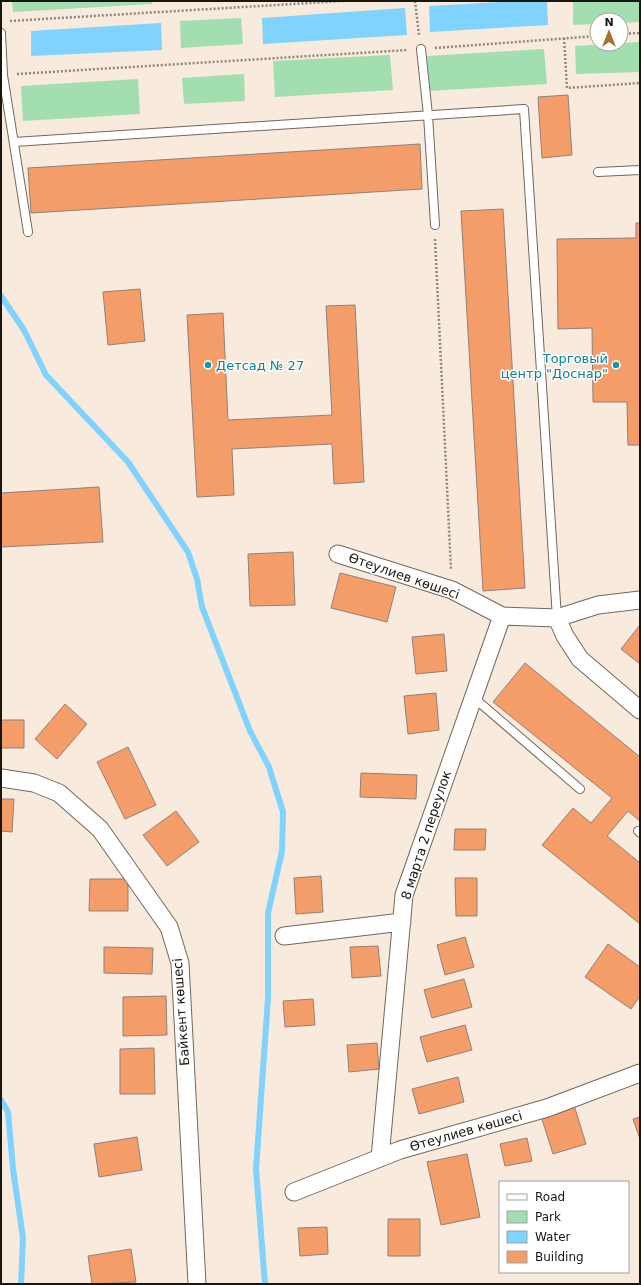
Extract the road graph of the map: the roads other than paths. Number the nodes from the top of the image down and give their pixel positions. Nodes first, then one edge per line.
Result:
1 (1, 33) edge
2 (421, 49) road end
3 (428, 115) junction
4 (14, 142) junction
5 (640, 170) edge
6 (598, 172) dead end
7 (435, 224) road end
8 (28, 232) dead end
9 (338, 554) dead end
10 (640, 600) edge
11 (502, 616) junction
12 (557, 618) junction
13 (473, 697) junction
14 (640, 710) edge
15 (1, 778) edge
16 (580, 789) dead end
17 (402, 922) junction
18 (284, 936) dead end
19 (640, 1073) edge
20 (380, 1158) junction
21 (294, 1192) dead end
22 (197, 1284) edge

1 - 4 lane
2 - 3 lane
3 - 4 lane
3 - 7 lane
3 - 12 lane
4 - 8 lane
5 - 6 lane
9 - 11 street, Өтеулиев көшесі
10 - 12 street, Өтеулиев көшесі
11 - 12 street, Өтеулиев көшесі
11 - 13 street, 8 марта 2 переулок
12 - 14 street
13 - 16 lane
13 - 17 street, 8 марта 2 переулок
15 - 22 street, Байкент көшесі
17 - 18 street
17 - 20 street, 8 марта 2 переулок
19 - 20 street, Өтеулиев көшесі
20 - 21 street, Өтеулиев көшесі

